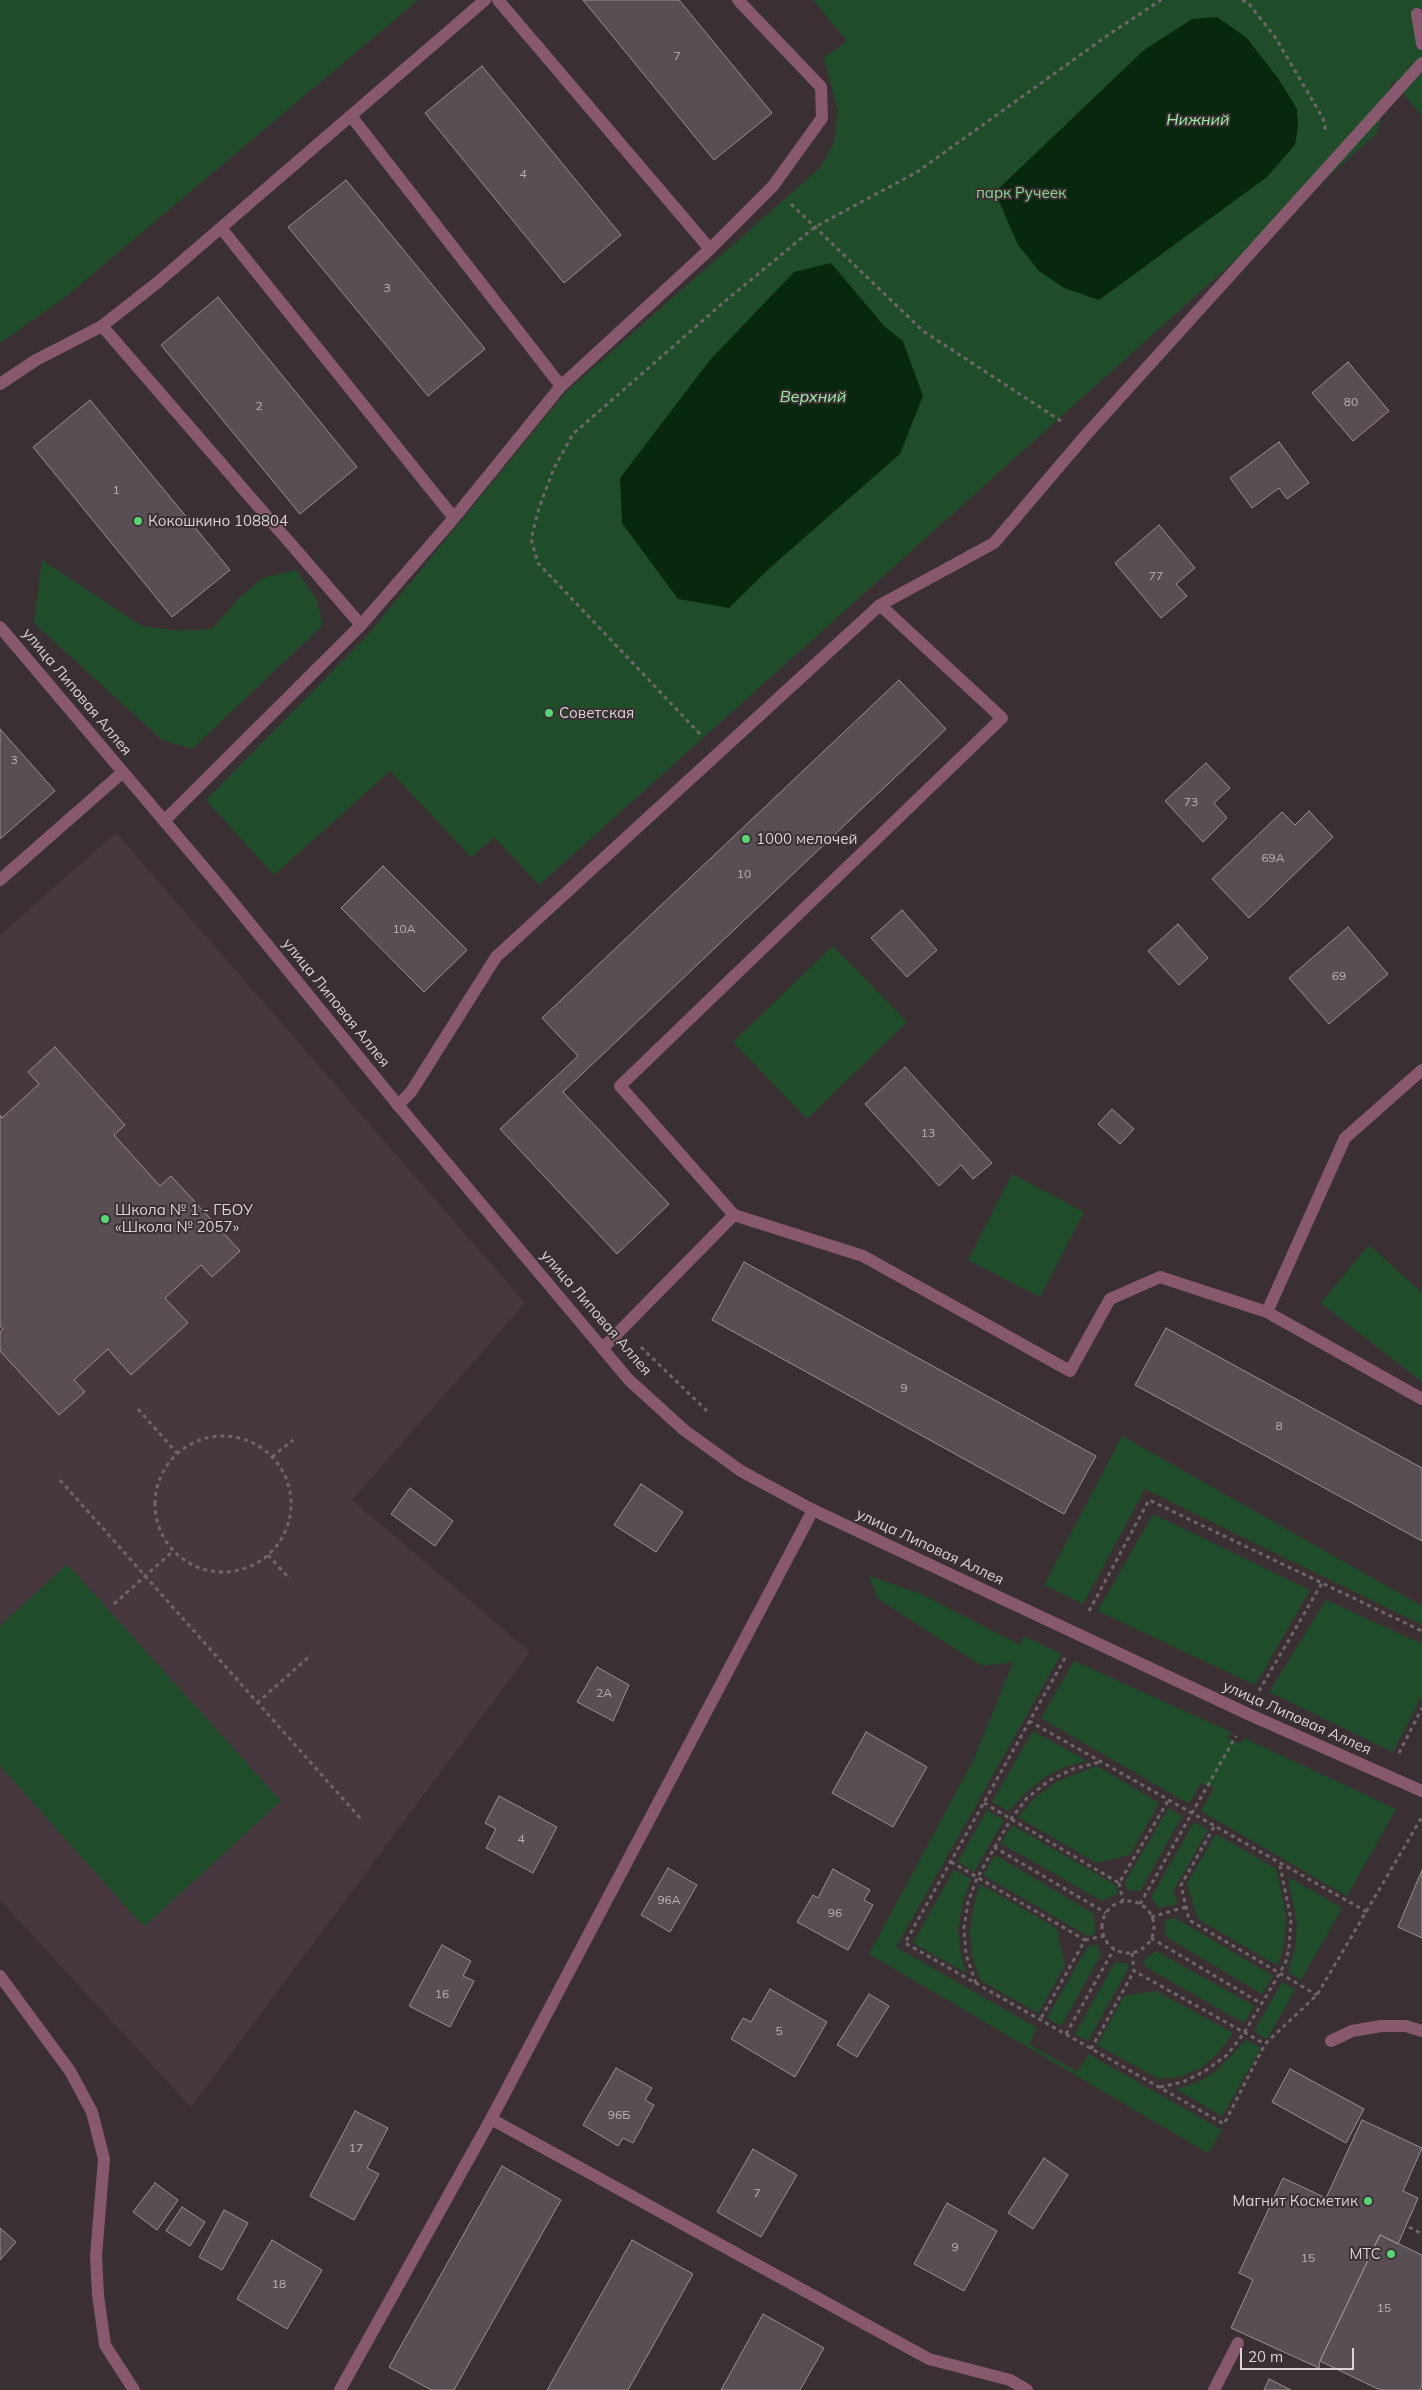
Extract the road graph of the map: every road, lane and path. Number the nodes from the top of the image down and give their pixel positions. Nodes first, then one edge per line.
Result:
1 (485, 0) edge
2 (498, 0) edge
3 (738, 0) edge
4 (1161, 0) edge
5 (1242, 0) edge
6 (1416, 14) dead end
7 (1422, 44) edge
8 (1422, 62) edge
9 (351, 116) junction
10 (1333, 161) junction
11 (773, 186) junction
12 (815, 227) junction
13 (221, 228) junction
14 (710, 249) junction
15 (102, 326) junction
16 (0, 384) edge
17 (561, 386) junction
18 (1085, 436) junction
19 (454, 518) junction
20 (880, 605) junction
21 (361, 625) junction
22 (0, 626) edge
23 (719, 753) junction
24 (123, 772) junction
25 (164, 821) junction
26 (0, 880) edge
27 (1422, 1070) edge
28 (398, 1105) junction
29 (734, 1215) junction
30 (1267, 1312) junction
31 (623, 1329) junction
32 (603, 1348) junction
33 (1422, 1399) edge
34 (138, 1409) dead end
35 (713, 1416) dead end
36 (293, 1440) dead end
37 (177, 1453) junction
38 (272, 1457) junction
39 (60, 1480) dead end
40 (813, 1510) junction
41 (173, 1551) junction
42 (268, 1555) junction
43 (145, 1576) junction
44 (290, 1579) dead end
45 (1322, 1583) junction
46 (114, 1604) dead end
47 (1087, 1615) dead end
48 (1422, 1631) edge
49 (1078, 1635) junction
50 (311, 1655) dead end
51 (1258, 1694) dead end
52 (258, 1704) junction
53 (1422, 1708) edge
54 (1029, 1722) junction
55 (1236, 1735) dead end
56 (1396, 1758) dead end
57 (1100, 1762) junction
58 (1422, 1791) edge
59 (1168, 1801) junction
60 (984, 1803) junction
61 (1190, 1813) junction
62 (1422, 1816) edge
63 (360, 1818) dead end
64 (1010, 1819) junction
65 (1214, 1827) junction
66 (994, 1847) junction
67 (951, 1862) junction
68 (1280, 1865) junction
69 (977, 1878) junction
70 (1119, 1882) junction
71 (1123, 1901) junction
72 (1140, 1904) junction
73 (1186, 1907) junction
74 (1367, 1912) junction
75 (1106, 1913) junction
76 (1151, 1916) junction
77 (1104, 1936) junction
78 (1151, 1938) junction
79 (1085, 1940) junction
80 (1114, 1949) junction
81 (1132, 1953) junction
82 (1134, 1972) junction
83 (1280, 1973) junction
84 (0, 1976) edge
85 (976, 1983) junction
86 (1317, 1995) junction
87 (1262, 2004) junction
88 (1040, 2020) junction
89 (1422, 2031) edge
90 (1244, 2033) junction
91 (1066, 2034) junction
92 (1331, 2041) dead end
93 (1264, 2044) junction
94 (1091, 2048) junction
95 (1160, 2087) junction
96 (491, 2119) junction
97 (1409, 2227) dead end
98 (1422, 2234) edge
99 (1238, 2344) dead end
100 (134, 2390) edge
101 (340, 2390) edge
102 (1027, 2390) edge
103 (1214, 2390) edge

1 - 9 street
2 - 14 street
3 - 11 street
4 - 12 path
5 - 10 path
6 - 7 street
8 - 10 street
9 - 13 street
9 - 17 street
10 - 18 street
11 - 12 path
11 - 14 street
12 - 18 path
12 - 23 path
13 - 15 street
13 - 19 street
14 - 17 street
15 - 16 street
15 - 21 street
17 - 19 street
18 - 20 street
19 - 21 street
20 - 23 street
20 - 29 street
21 - 25 street
22 - 24 street, улица Липовая Аллея
23 - 28 street
24 - 25 street, улица Липовая Аллея
24 - 26 street
25 - 28 street, улица Липовая Аллея
27 - 30 street
28 - 32 street, улица Липовая Аллея
29 - 30 street
29 - 31 street
30 - 33 street
31 - 32 street
31 - 35 path
32 - 40 street, улица Липовая Аллея
34 - 37 path
36 - 38 path
37 - 38 path
37 - 41 path
38 - 42 path
39 - 43 path
40 - 49 street, улица Липовая Аллея
40 - 96 street
41 - 42 path
41 - 43 path
42 - 44 path
43 - 46 path
43 - 52 path
45 - 47 path
45 - 48 path
45 - 51 path
49 - 54 path
49 - 58 street, улица Липовая Аллея
50 - 52 path
52 - 63 path
53 - 56 path
54 - 57 path
54 - 60 path
55 - 61 path
57 - 59 path
57 - 64 path
59 - 61 path
59 - 70 path
60 - 64 path
60 - 67 path
61 - 65 path
61 - 72 path
62 - 74 path
64 - 66 path
64 - 70 path
65 - 68 path
65 - 73 path
66 - 69 path
66 - 75 path
67 - 69 path
67 - 85 path
68 - 74 path
68 - 83 path
69 - 79 path
69 - 85 path
70 - 71 path
71 - 72 path
71 - 75 path
72 - 76 path
73 - 76 path
73 - 83 path
74 - 86 path
75 - 77 path
76 - 78 path
77 - 79 path
77 - 80 path
78 - 81 path
78 - 87 path
79 - 88 path
80 - 81 path
80 - 91 path
81 - 82 path
82 - 90 path
82 - 94 path
83 - 86 path
83 - 87 path
84 - 100 street
85 - 88 path
86 - 93 path
87 - 90 path
88 - 91 path
89 - 92 street
90 - 93 path
90 - 95 path
91 - 94 path
93 - 95 path
94 - 95 path
96 - 101 street
96 - 102 street
97 - 98 path
99 - 103 street

